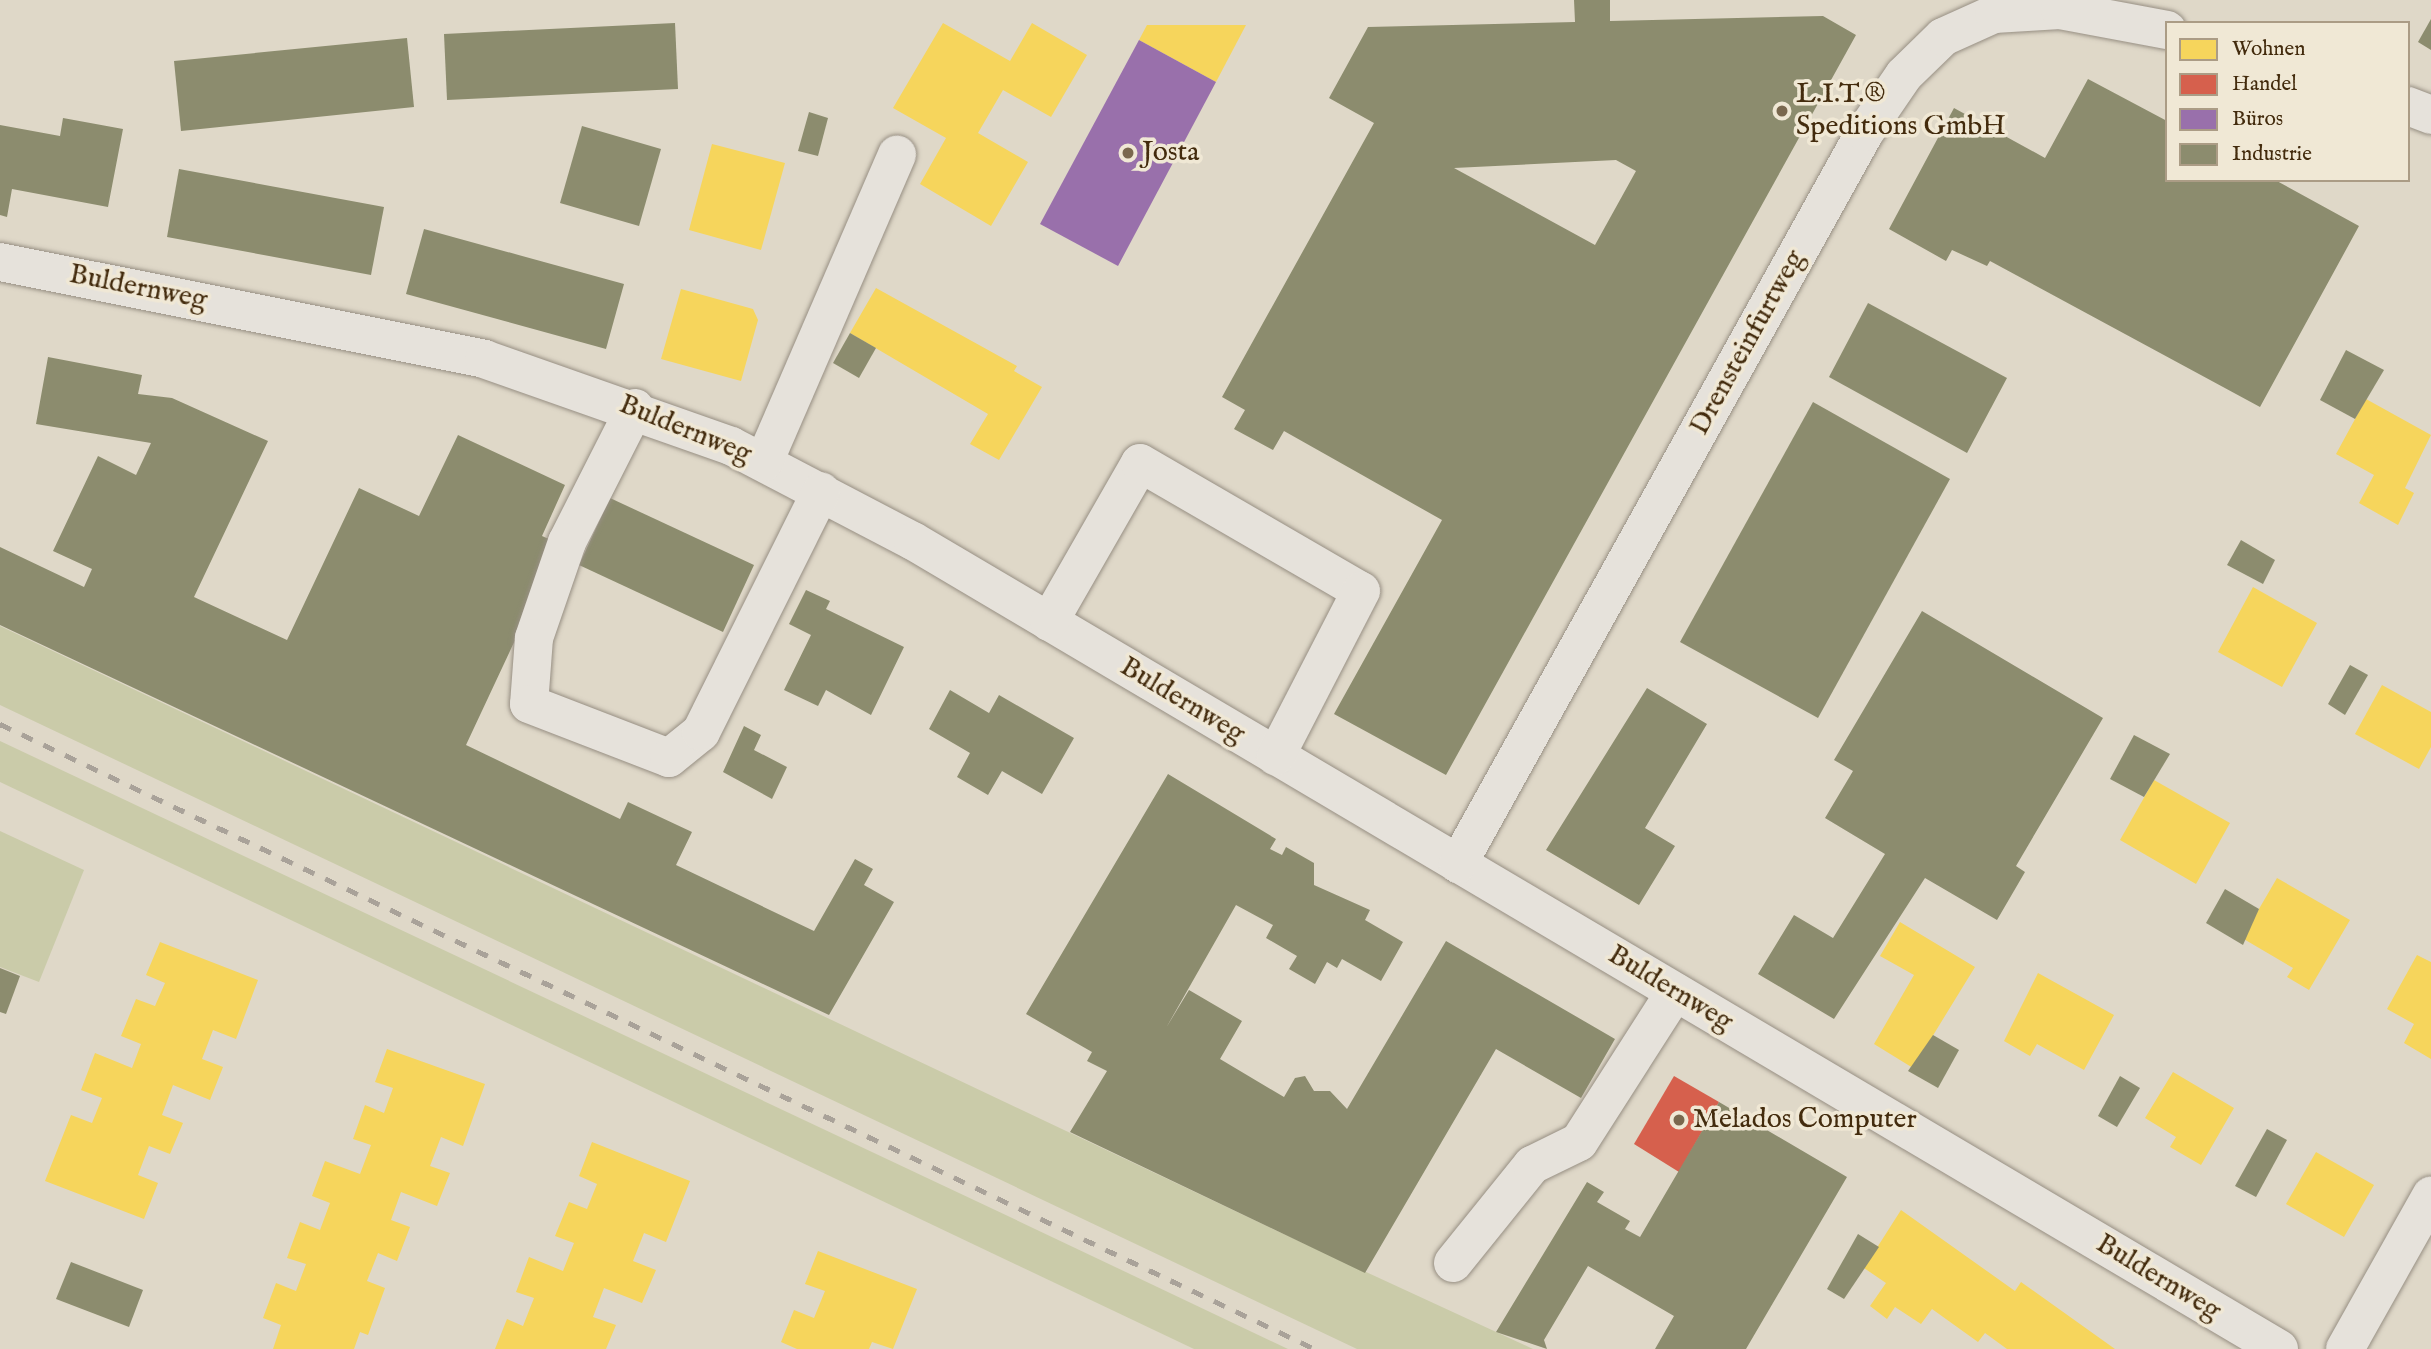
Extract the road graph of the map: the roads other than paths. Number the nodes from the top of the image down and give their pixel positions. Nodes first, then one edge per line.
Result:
1 (2165, 30) edge
2 (2410, 107) edge
3 (2431, 115) edge
4 (897, 155) dead end
5 (0, 262) edge
6 (635, 408) junction
7 (764, 462) junction
8 (821, 491) junction
9 (1049, 622) junction
10 (1276, 756) junction
11 (1458, 864) junction
12 (1675, 992) junction
13 (2431, 1196) edge
14 (1453, 1264) dead end
15 (2279, 1349) edge
16 (2345, 1349) edge

1 - 11 street, Drensteinfurtweg
2 - 3 street
4 - 7 street
5 - 6 street, Buldernweg
6 - 7 street, Buldernweg
6 - 8 street
7 - 8 street, Buldernweg
8 - 9 street, Buldernweg
9 - 10 street, Buldernweg
9 - 10 street
10 - 11 street, Buldernweg
11 - 12 street, Buldernweg
12 - 14 street
12 - 15 street, Buldernweg
13 - 16 street

